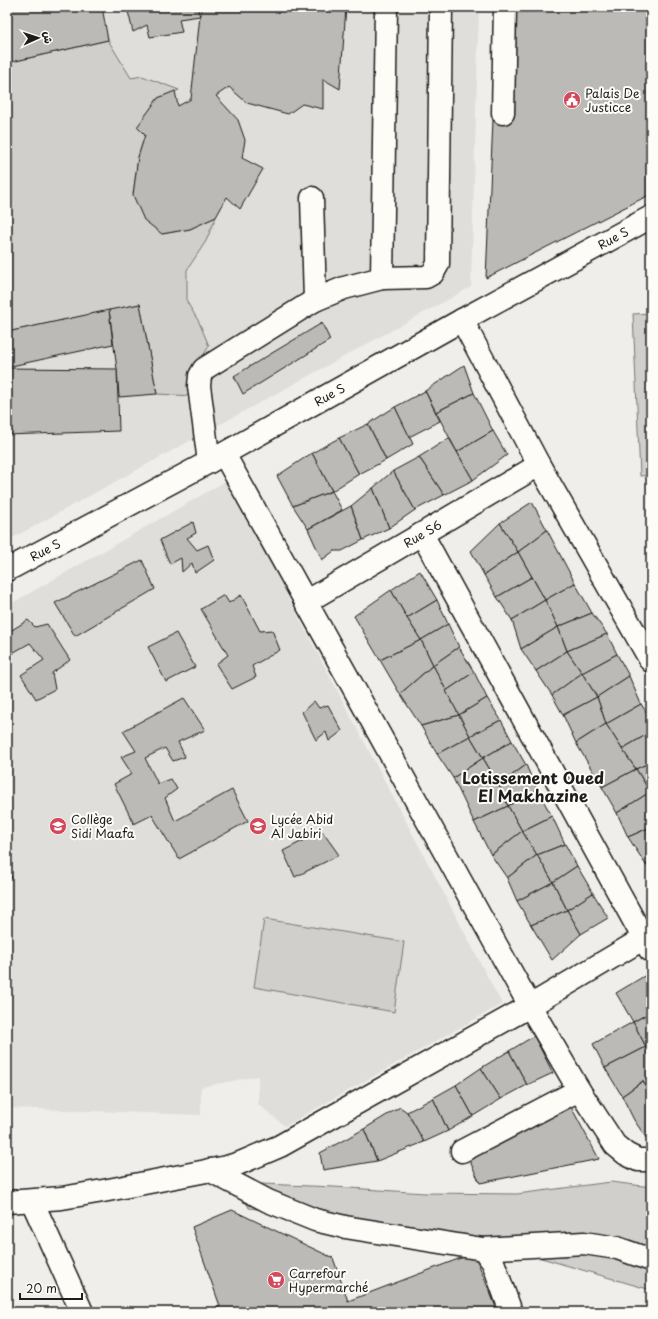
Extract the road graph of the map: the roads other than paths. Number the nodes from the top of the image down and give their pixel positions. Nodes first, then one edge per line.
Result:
1 (386, 7) edge
2 (441, 7) edge
3 (505, 7) edge
4 (503, 113) dead end
5 (312, 198) dead end
6 (651, 217) edge
7 (382, 278) junction
8 (315, 300) junction
9 (462, 320) junction
10 (217, 458) junction
11 (539, 465) junction
12 (422, 534) junction
13 (7, 570) edge
14 (306, 602) junction
15 (651, 661) edge
16 (648, 941) edge
17 (530, 1006) junction
18 (579, 1090) junction
19 (462, 1151) dead end
20 (651, 1160) edge
21 (209, 1170) junction
22 (32, 1201) junction
23 (7, 1202) edge
24 (483, 1249) junction
25 (651, 1260) edge
26 (82, 1312) edge
27 (511, 1312) edge

1 - 7 street
2 - 7 street
3 - 4 street
5 - 8 street
6 - 9 street, Rue S
7 - 8 street
8 - 10 street
9 - 10 street, Rue S
9 - 11 street
10 - 13 street, Rue S
10 - 14 street
11 - 12 street, Rue S6
11 - 15 street
12 - 14 street, Rue S6
12 - 16 street
14 - 17 street
16 - 17 street
17 - 18 street
17 - 21 street
18 - 19 street
18 - 20 street
21 - 22 street
21 - 24 street
22 - 23 street
22 - 26 street
24 - 25 street
24 - 27 street

